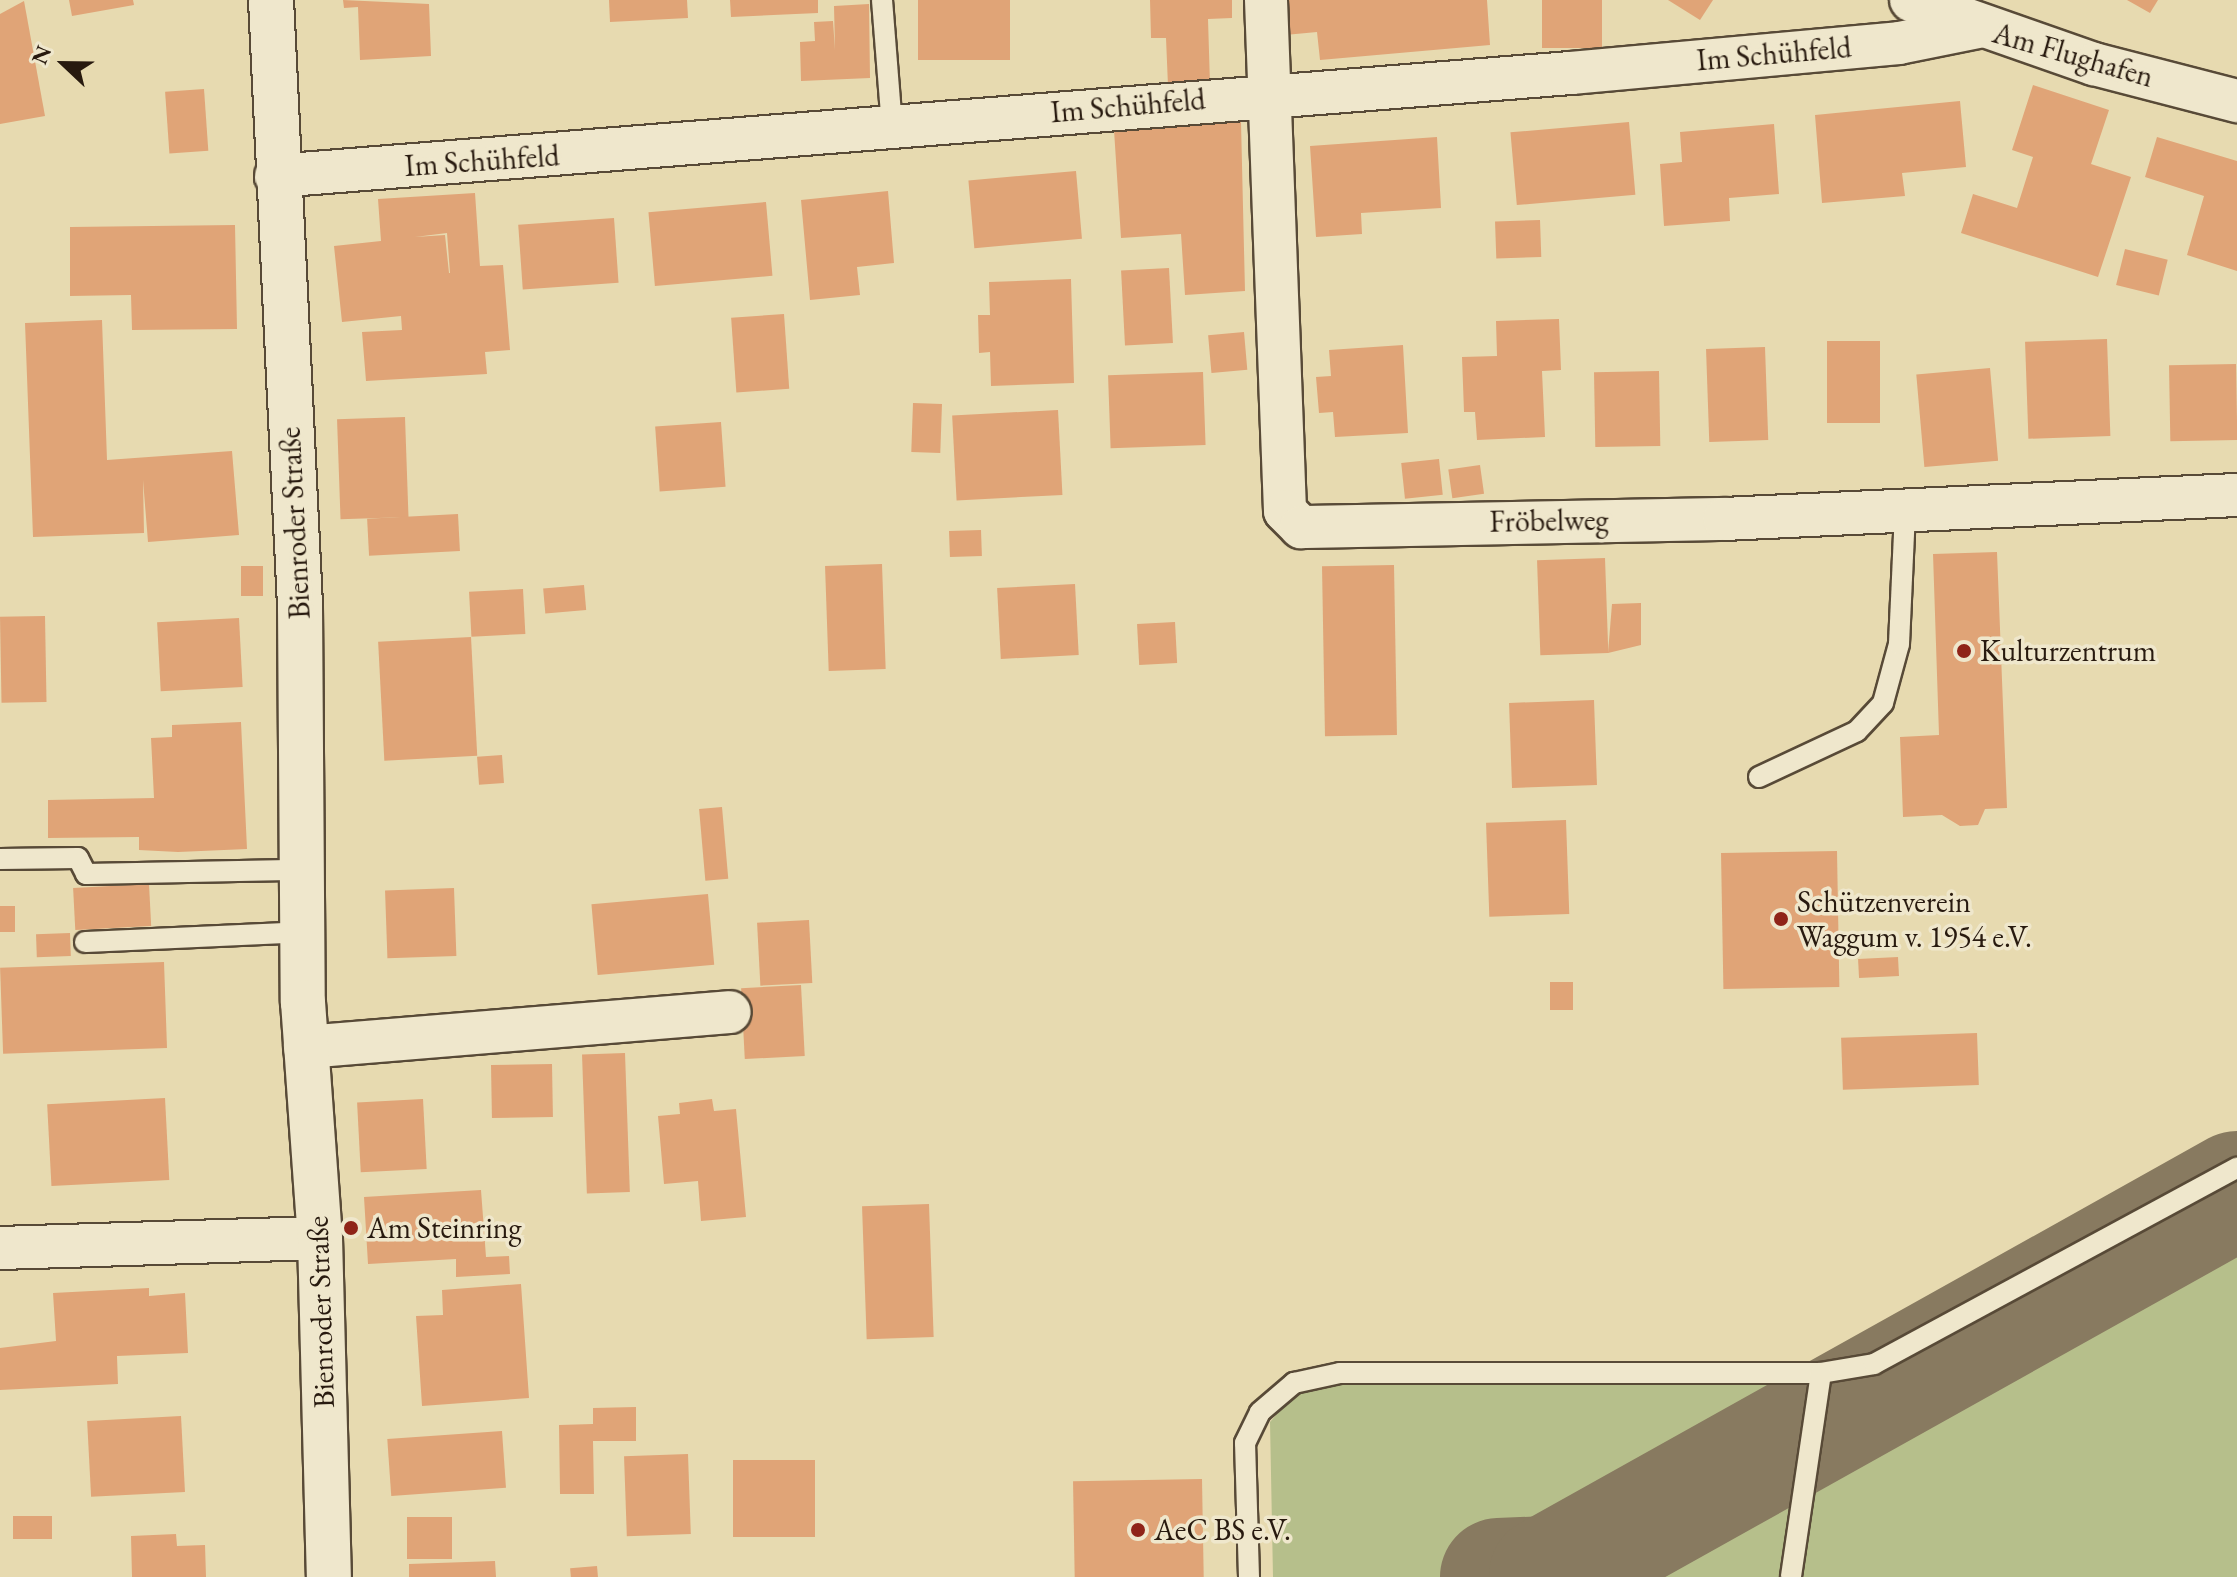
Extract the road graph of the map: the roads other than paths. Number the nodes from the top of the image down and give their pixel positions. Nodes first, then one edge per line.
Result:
1 (271, 0) edge
2 (882, 0) edge
3 (1266, 0) edge
4 (1911, 0) edge
5 (1978, 27) junction
6 (1269, 94) junction
7 (2237, 101) edge
8 (892, 127) junction
9 (276, 176) junction
10 (2237, 495) edge
11 (1905, 511) junction
12 (1759, 777) dead end
13 (0, 859) edge
14 (302, 870) junction
15 (303, 932) junction
16 (85, 942) dead end
17 (730, 1012) dead end
18 (305, 1047) junction
19 (2237, 1168) edge
20 (320, 1238) junction
21 (0, 1248) edge
22 (1821, 1373) junction
23 (329, 1577) edge
24 (1249, 1577) edge
25 (1791, 1577) edge

1 - 9 street, Bienroder Straße
2 - 8 lane
3 - 6 street, Fröbelweg
4 - 5 street, Am Flughafen
5 - 6 street, Im Schühfeld
5 - 7 street, Am Flughafen
6 - 8 street, Im Schühfeld
6 - 11 street, Fröbelweg
8 - 9 street, Im Schühfeld
9 - 14 street, Bienroder Straße
10 - 11 street, Fröbelweg
11 - 12 lane
13 - 14 lane
14 - 15 street, Bienroder Straße
15 - 16 lane
15 - 18 street, Bienroder Straße
17 - 18 street
18 - 20 street, Bienroder Straße
19 - 22 lane
20 - 21 street
20 - 23 street, Bienroder Straße
22 - 24 lane
22 - 25 lane

